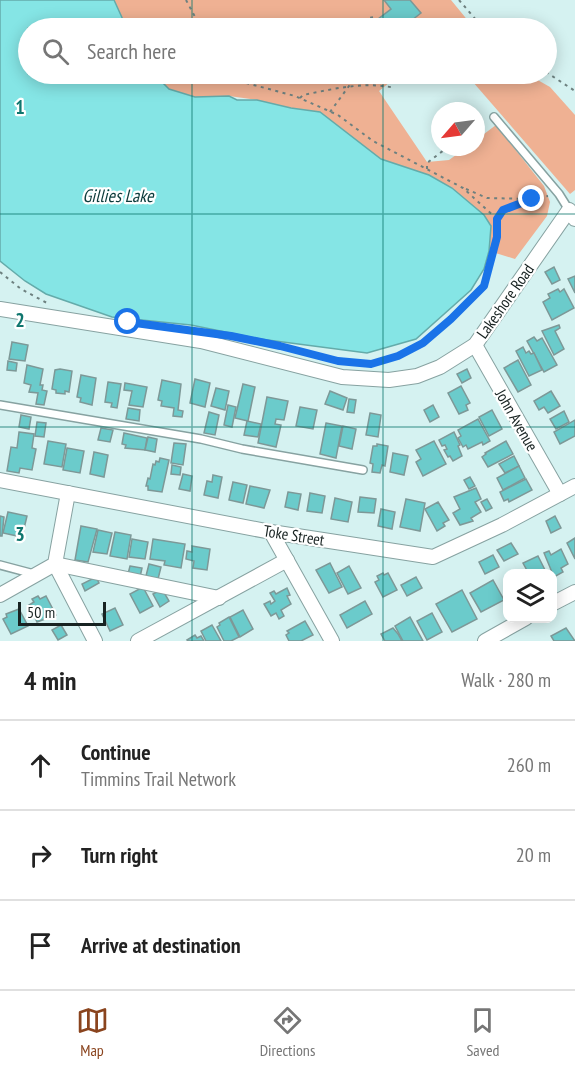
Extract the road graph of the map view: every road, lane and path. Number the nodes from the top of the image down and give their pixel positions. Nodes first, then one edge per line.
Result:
1 (186, 0) edge
2 (459, 0) edge
3 (377, 17) dead end
4 (196, 18) edge
5 (372, 18) edge
6 (474, 18) edge
7 (557, 79) edge
8 (250, 84) edge
9 (349, 86) junction
10 (395, 88) dead end
11 (575, 91) edge
12 (300, 98) junction
13 (330, 112) junction
14 (494, 117) dead end
15 (436, 156) edge
16 (427, 169) junction
17 (463, 188) junction
18 (559, 194) junction
19 (532, 199) junction
20 (572, 214) edge
21 (497, 219) junction
22 (0, 272) edge
23 (46, 303) dead end
24 (0, 309) edge
25 (261, 342) dead end
26 (475, 345) junction
27 (0, 405) edge
28 (363, 470) dead end
29 (0, 480) edge
30 (575, 486) edge
31 (68, 493) junction
32 (560, 494) junction
33 (271, 532) junction
34 (287, 560) junction
35 (55, 564) junction
36 (0, 565) edge
37 (37, 574) junction
38 (575, 592) edge
39 (0, 595) edge
40 (219, 598) junction
41 (557, 601) edge
42 (517, 623) edge
43 (95, 641) edge
44 (138, 641) edge
45 (332, 641) edge
46 (484, 641) edge

1 - 4 path
2 - 6 path
3 - 5 path
7 - 11 path
8 - 12 path
9 - 10 path
9 - 12 path
9 - 13 path
12 - 13 path
13 - 16 path
14 - 18 lane
15 - 16 path
16 - 17 path
17 - 19 path
17 - 21 path
18 - 19 path
18 - 20 lane
19 - 21 path
20 - 26 street, Lakeshore Road
21 - 25 path
22 - 23 path
24 - 26 street, Lakeshore Road
26 - 32 street, John Avenue
27 - 28 lane
29 - 31 street, Toke Street
30 - 32 street, Toke Street
31 - 33 street, Toke Street
31 - 35 street
32 - 33 street, Toke Street
33 - 34 street
34 - 40 street
34 - 45 street
35 - 37 street
35 - 40 street
35 - 43 street
36 - 37 lane
37 - 39 street
38 - 41 street
40 - 44 street
42 - 46 street

